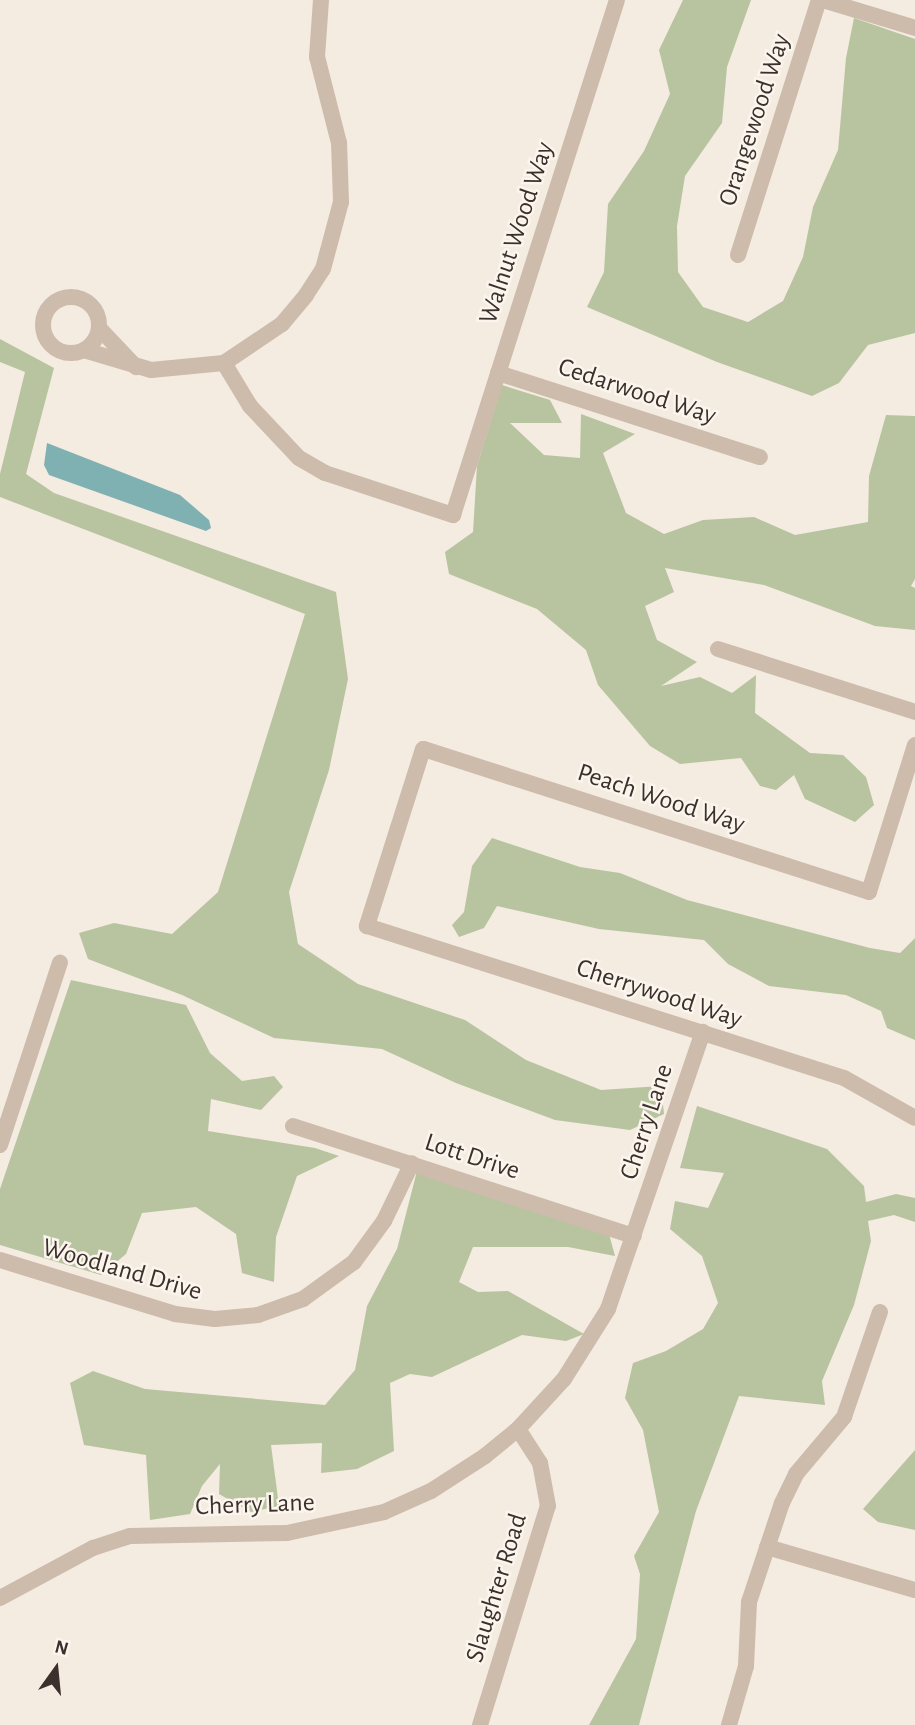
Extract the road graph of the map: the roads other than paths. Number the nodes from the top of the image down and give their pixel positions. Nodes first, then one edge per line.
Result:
1 (321, 0) edge
2 (617, 0) edge
3 (821, 0) edge
4 (915, 28) edge
5 (738, 255) dead end
6 (99, 328) junction
7 (84, 350) junction
8 (224, 363) junction
9 (138, 368) junction
10 (498, 373) junction
11 (760, 457) dead end
12 (718, 649) dead end
13 (915, 712) edge
14 (915, 745) edge
15 (381, 931) joint
16 (60, 963) dead end
17 (703, 1032) junction
18 (915, 1118) edge
19 (293, 1126) dead end
20 (0, 1145) edge
21 (412, 1163) junction
22 (634, 1236) junction
23 (0, 1260) edge
24 (880, 1312) dead end
25 (518, 1429) junction
26 (767, 1547) junction
27 (915, 1590) edge
28 (0, 1598) edge
29 (480, 1725) edge
30 (729, 1725) edge

1 - 8 street
2 - 10 street, Walnut Wood Way
3 - 4 street
3 - 5 street, Orangewood Way
6 - 7 street
6 - 7 street
6 - 9 street
7 - 9 street
8 - 9 street
8 - 10 street, Walnut Wood Way
10 - 11 street, Cedarwood Way
12 - 13 street
14 - 15 street, Peach Wood Way
15 - 17 street, Cherrywood Way
16 - 20 street
17 - 18 street, Cherrywood Way
17 - 22 street, Cherry Lane
19 - 21 street, Lott Drive
21 - 22 street, Lott Drive
21 - 23 street, Woodland Drive
22 - 25 street, Cherry Lane
24 - 26 street
25 - 28 street, Cherry Lane
25 - 29 street, Slaughter Road
26 - 27 street
26 - 30 street

